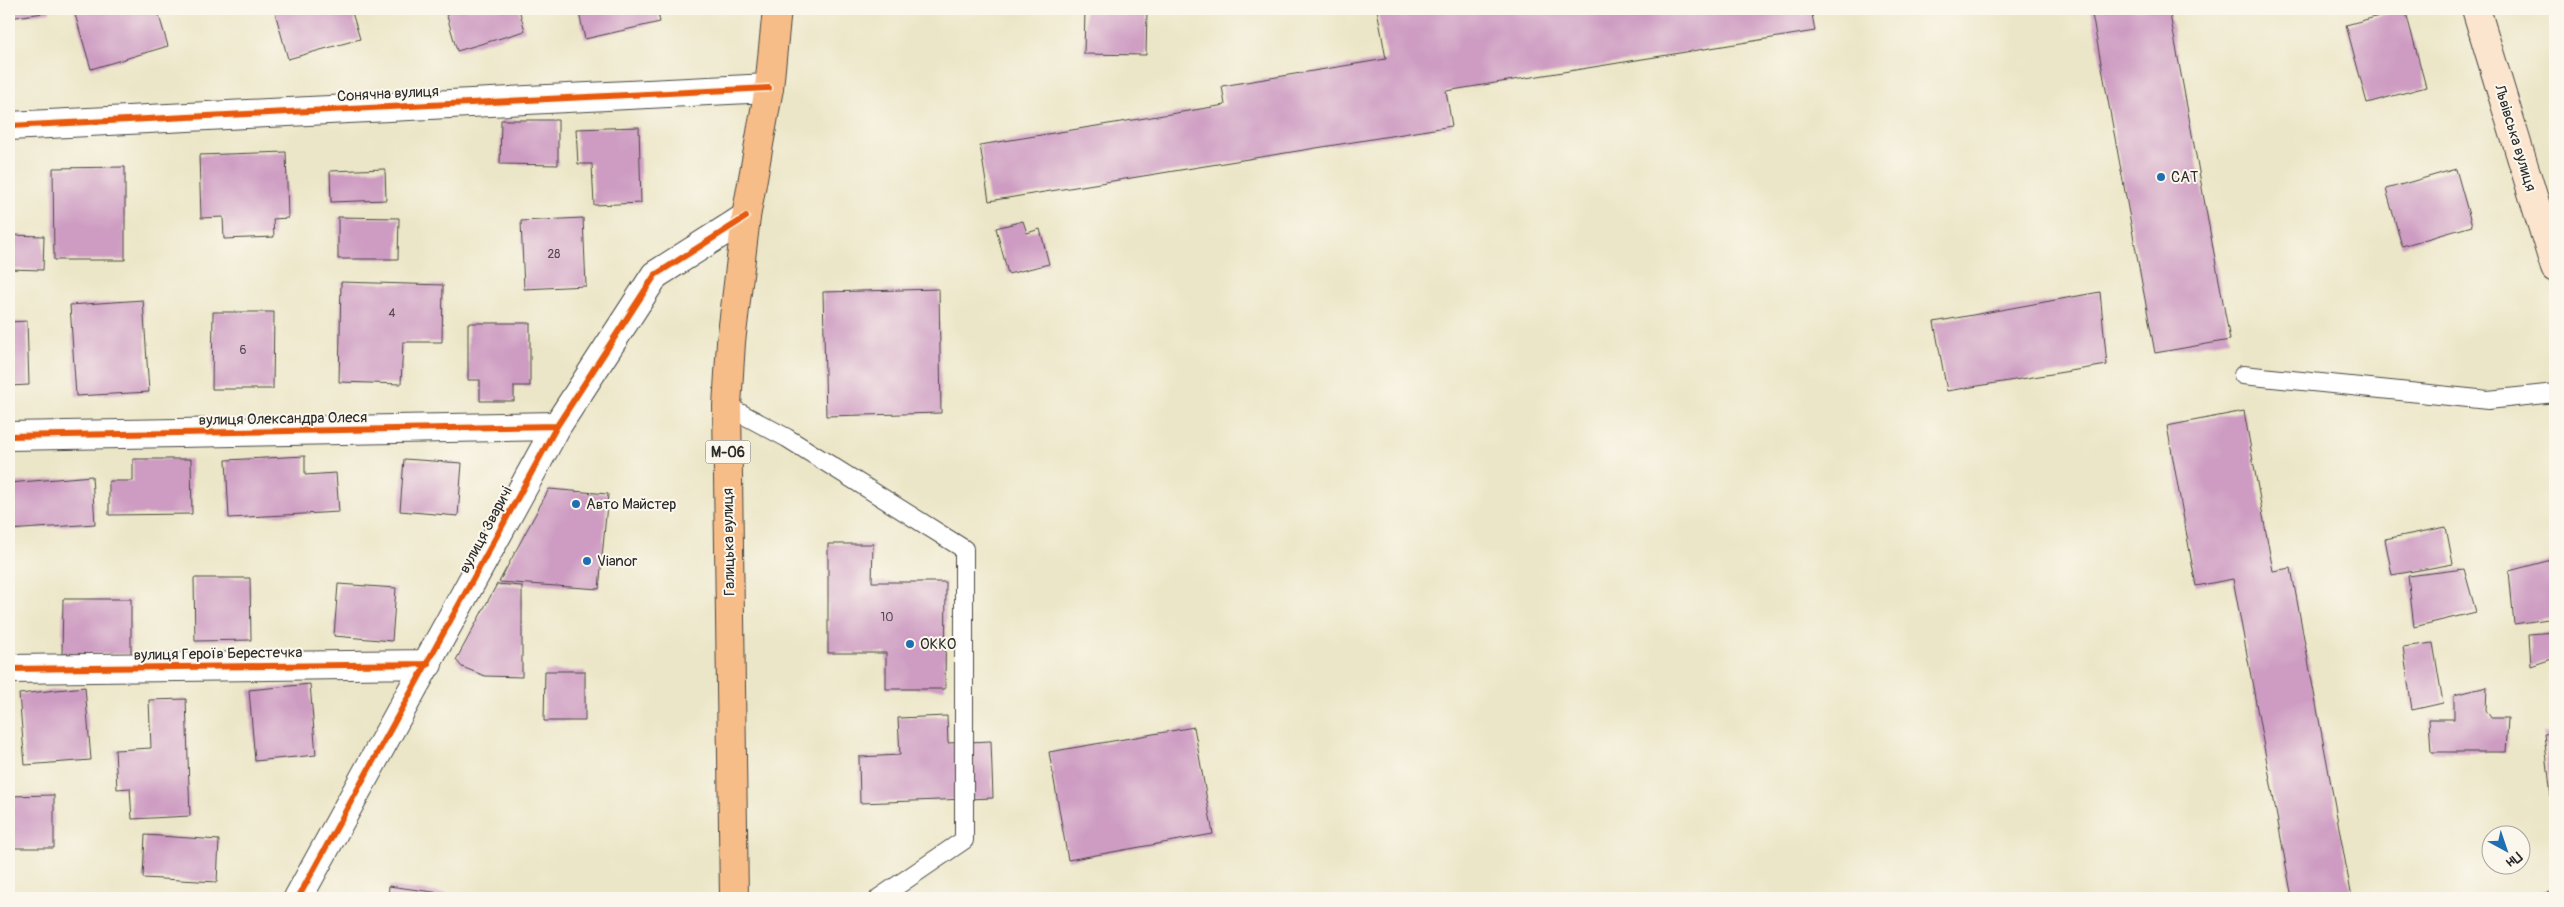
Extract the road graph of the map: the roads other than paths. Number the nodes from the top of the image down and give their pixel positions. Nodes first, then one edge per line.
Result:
1 (2476, 9) edge
2 (782, 11) edge
3 (769, 88) junction
4 (9, 126) edge
5 (746, 217) junction
6 (2555, 268) edge
7 (2243, 375) dead end
8 (2555, 393) edge
9 (727, 406) junction
10 (557, 426) junction
11 (9, 436) edge
12 (428, 664) junction
13 (9, 669) edge
14 (298, 898) edge
15 (734, 898) edge
16 (879, 898) edge

1 - 6 main road, Львівська вулиця
2 - 3 highway, Галицька вулиця / М-06
3 - 4 street, Сонячна вулиця
3 - 5 highway, Галицька вулиця / М-06
5 - 9 highway, Галицька вулиця / М-06
5 - 10 street, вулиця Зваричі
7 - 8 lane
9 - 15 highway, Галицька вулиця / М-06
9 - 16 lane
10 - 11 street, вулиця Олександра Олеся
10 - 12 street, вулиця Зваричі
12 - 13 street, вулиця Героїв Берестечка
12 - 14 street, вулиця Зваричі

